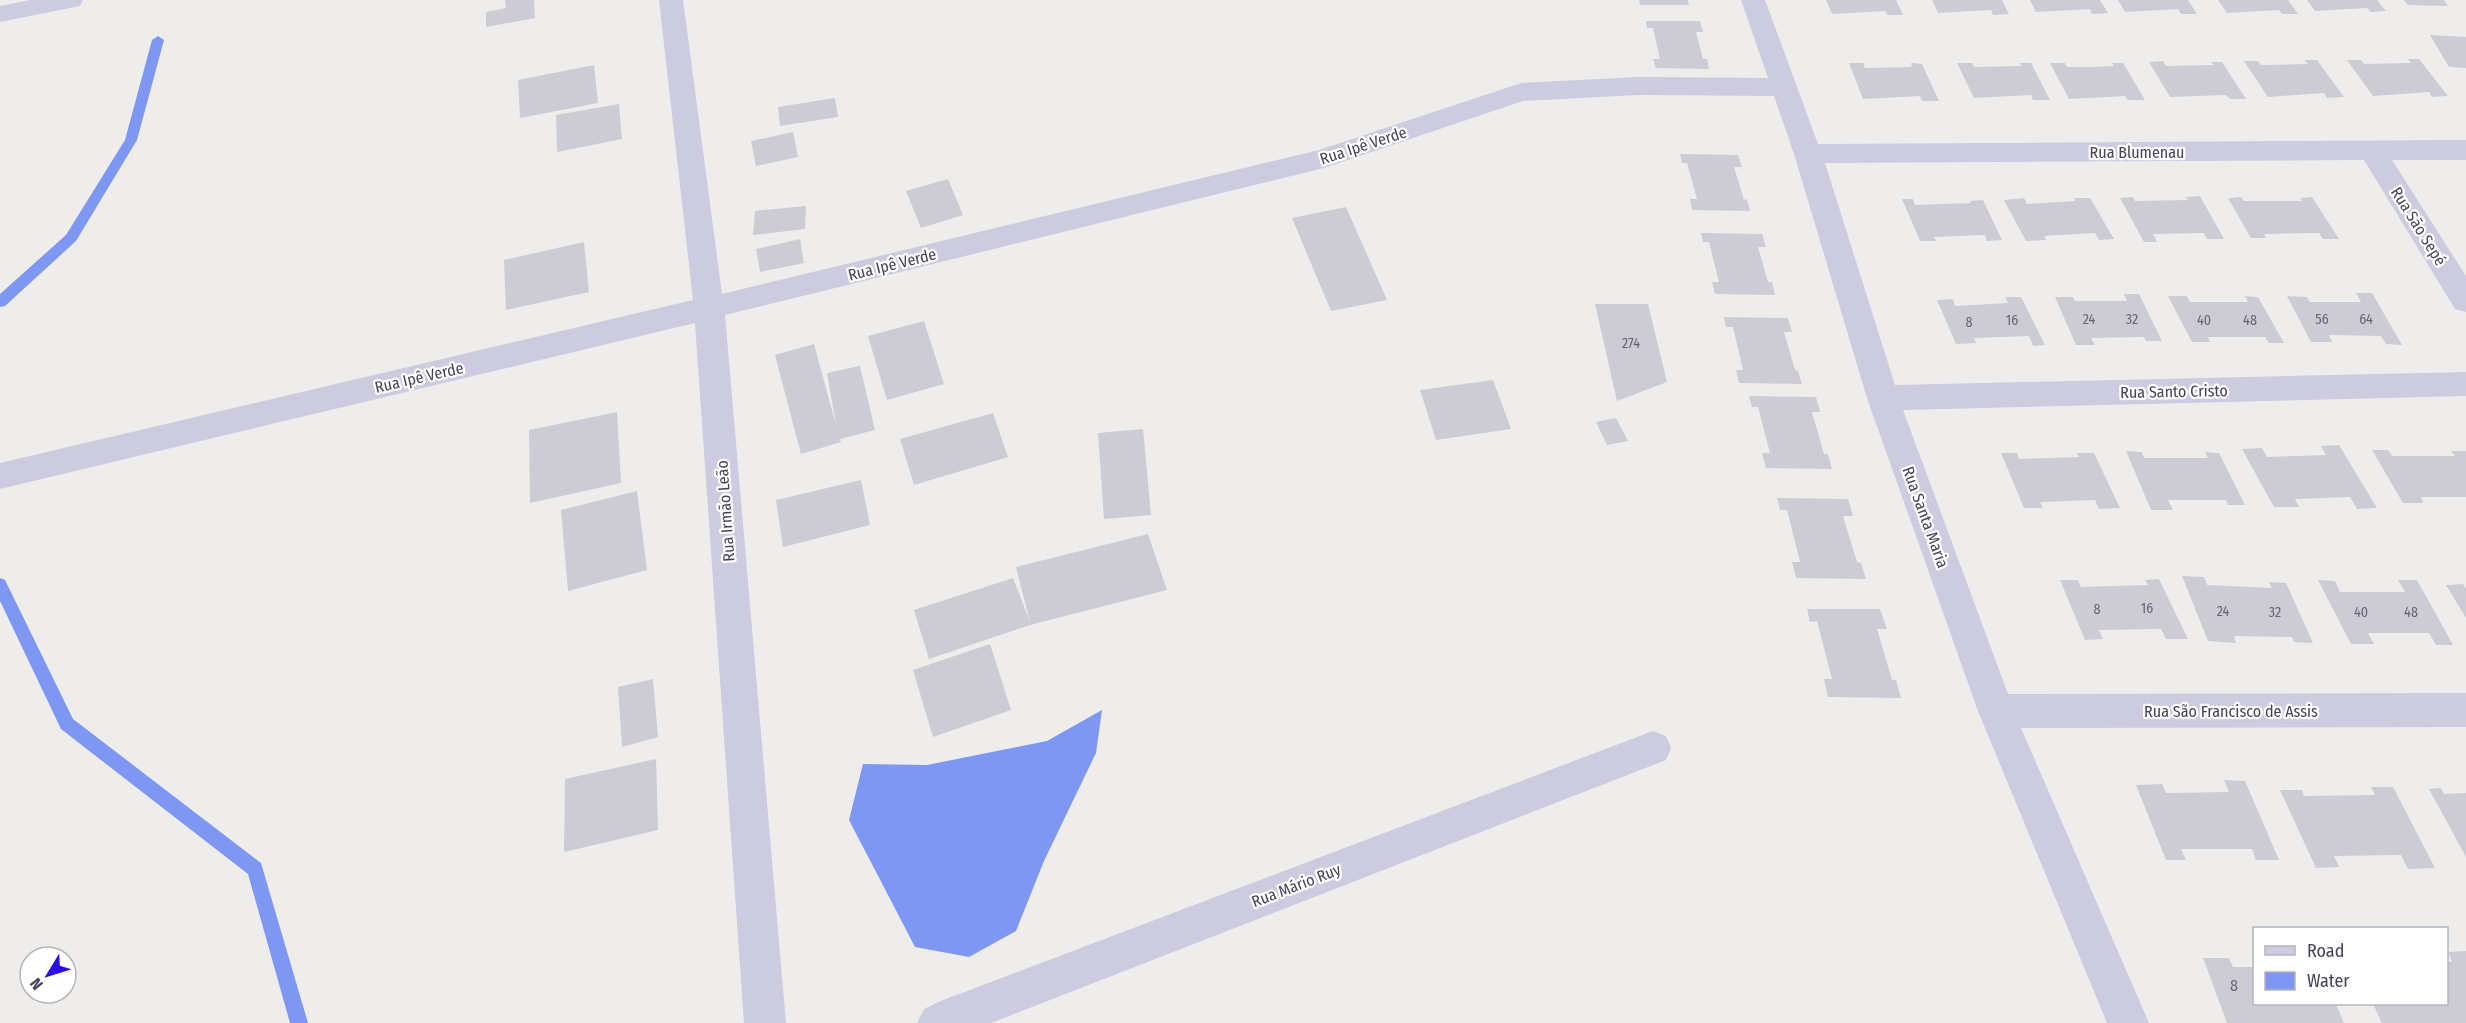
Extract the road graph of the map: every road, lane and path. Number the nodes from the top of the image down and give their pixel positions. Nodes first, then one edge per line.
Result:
1 (71, 0) edge
2 (671, 0) edge
3 (1753, 0) edge
4 (0, 14) edge
5 (1784, 87) junction
6 (2372, 150) junction
7 (2466, 150) edge
8 (1808, 154) junction
9 (2466, 301) edge
10 (709, 308) junction
11 (2466, 384) edge
12 (1883, 398) junction
13 (0, 476) edge
14 (1996, 711) junction
15 (2466, 711) edge
16 (1653, 748) dead end
17 (765, 1023) edge
18 (938, 1023) edge
19 (2128, 1023) edge

1 - 4 street
2 - 10 street, Rua Irmão Leão
3 - 5 street, Rua Santa Maria
5 - 8 street, Rua Santa Maria
5 - 10 street, Rua Ipê Verde
6 - 7 street, Rua Blumenau
6 - 8 street, Rua Blumenau
6 - 9 street, Rua São Sepé
8 - 12 street, Rua Santa Maria
10 - 13 street, Rua Ipê Verde
10 - 17 street, Rua Irmão Leão
11 - 12 street, Rua Santo Cristo
12 - 14 street, Rua Santa Maria
14 - 15 street, Rua São Francisco de Assis
14 - 19 street, Rua Santa Maria
16 - 18 street, Rua Mário Ruy

